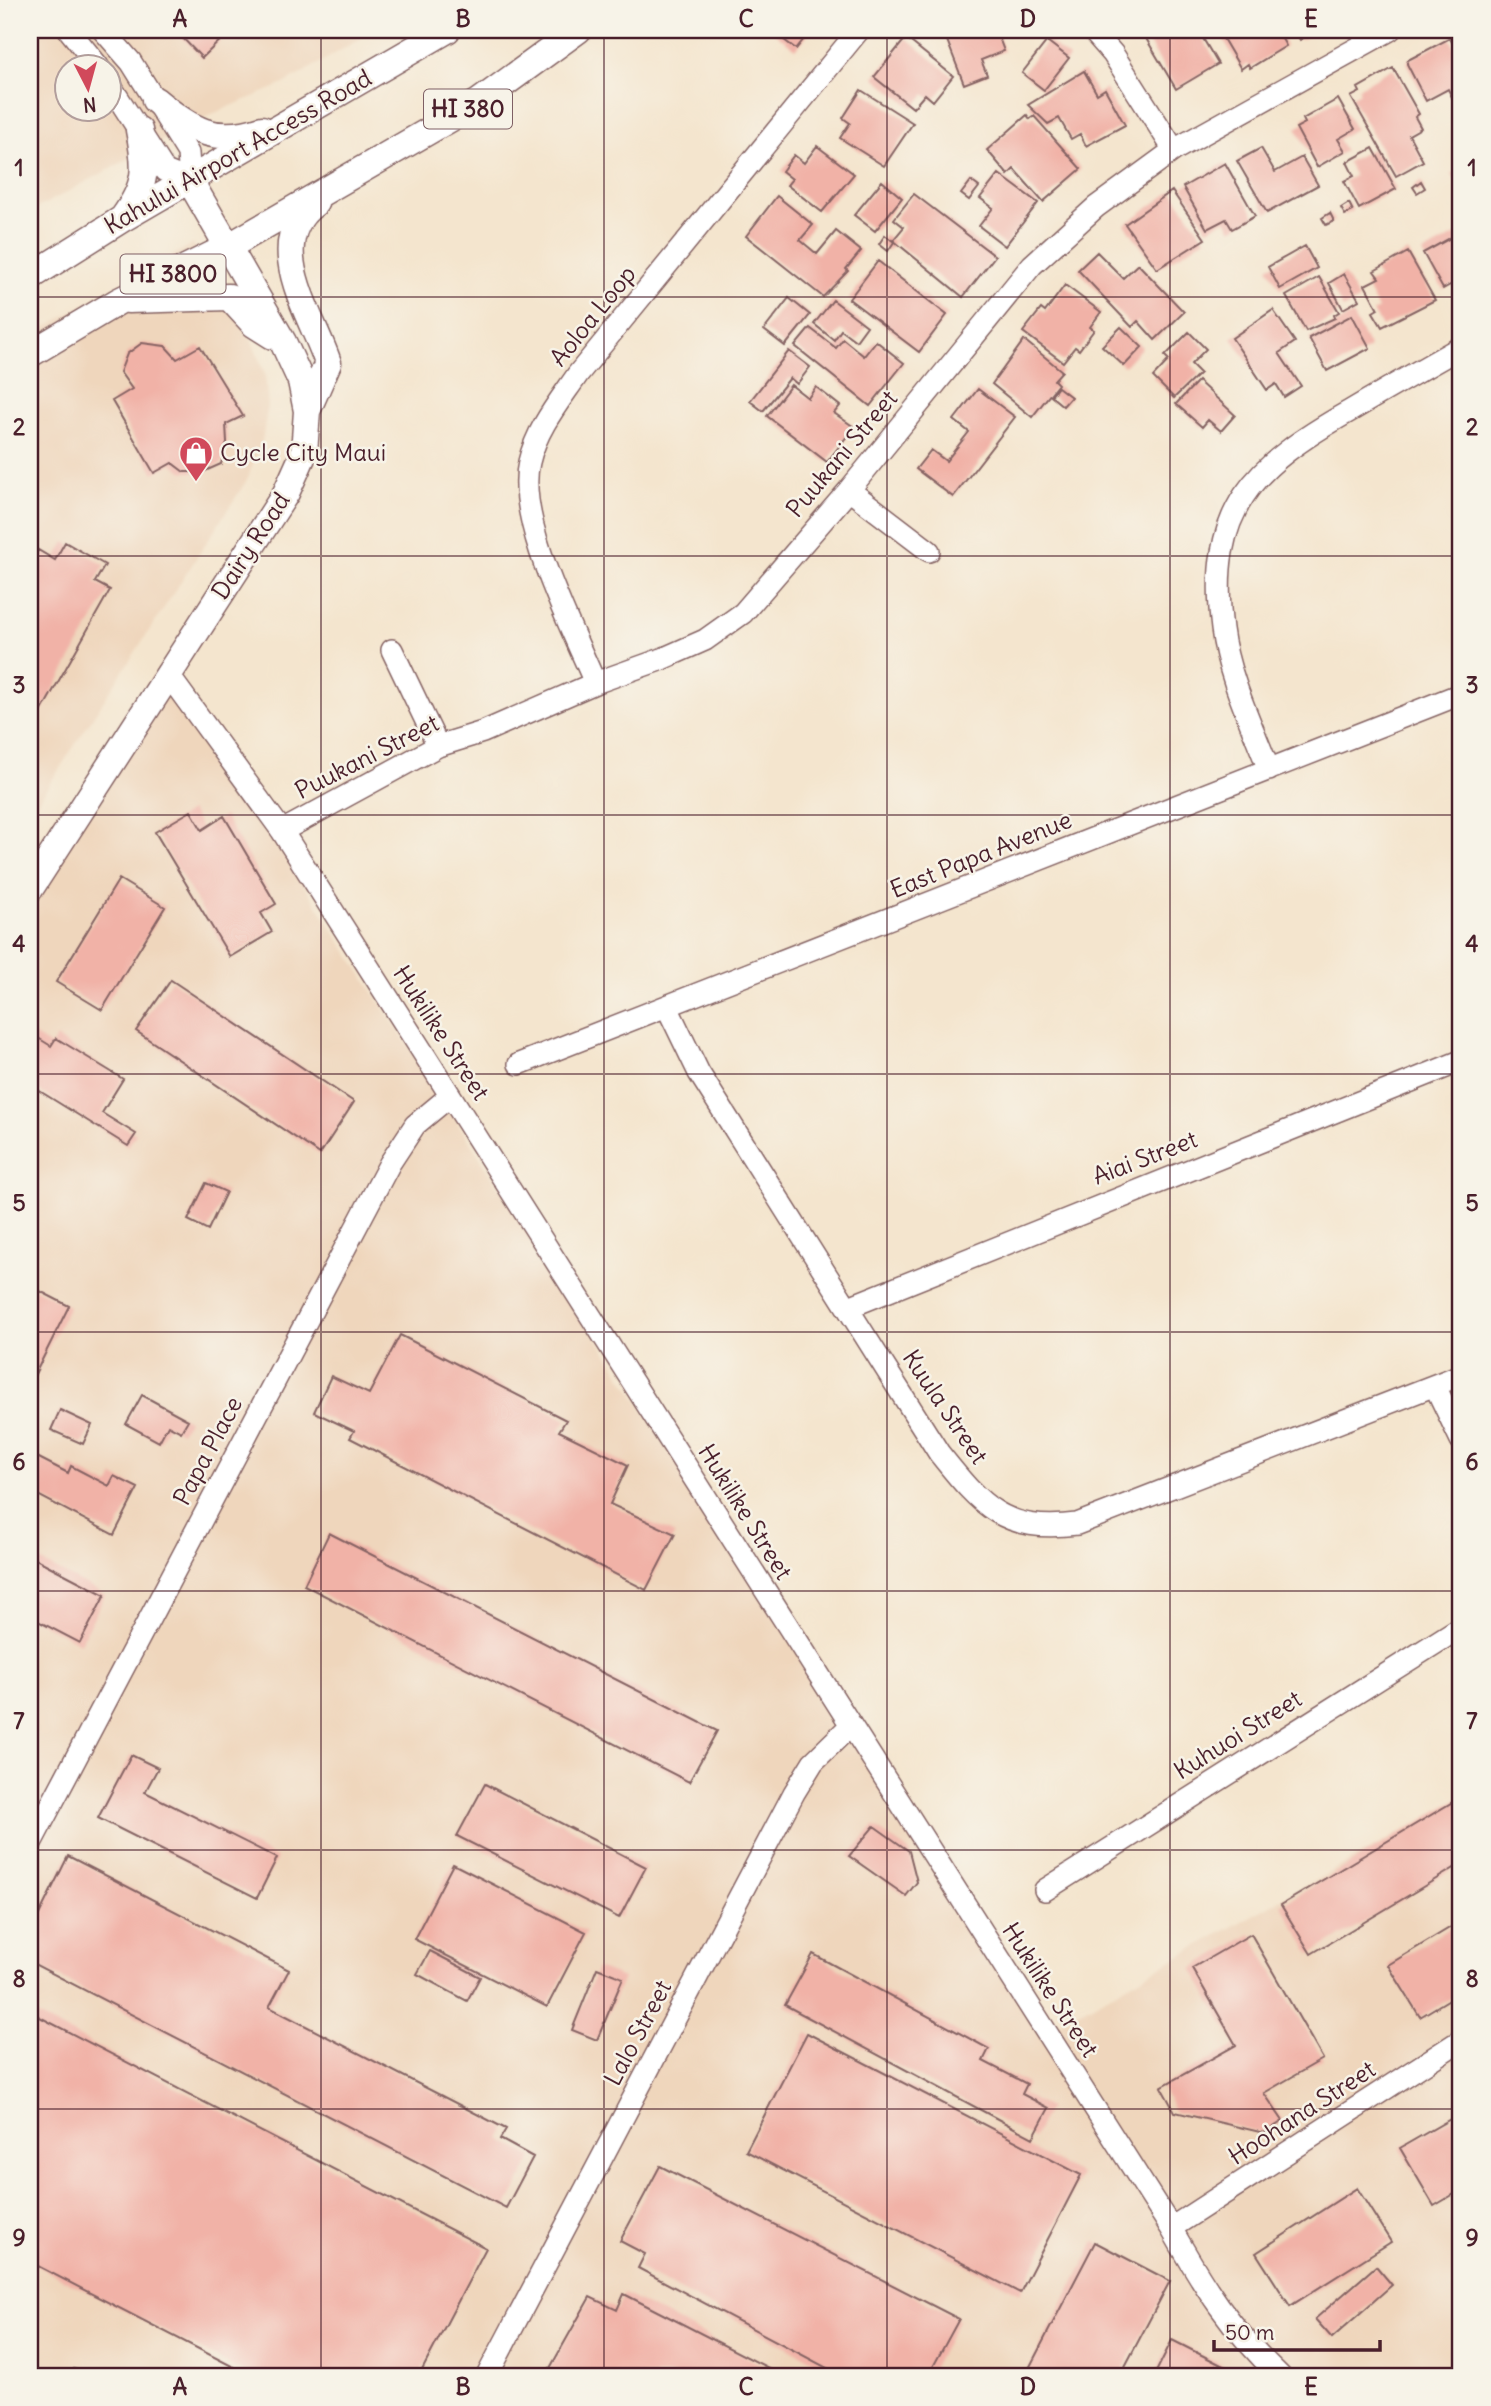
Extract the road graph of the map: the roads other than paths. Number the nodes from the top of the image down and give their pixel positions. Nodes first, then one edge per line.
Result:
1 (69, 30) edge
2 (103, 30) edge
3 (447, 30) edge
4 (578, 30) edge
5 (859, 30) edge
6 (1093, 30) edge
7 (1390, 30) edge
8 (87, 52) edge
9 (155, 100) junction
10 (122, 104) edge
11 (303, 114) junction
12 (139, 130) junction
13 (1174, 150) junction
14 (350, 178) junction
15 (190, 181) junction
16 (122, 219) junction
17 (228, 247) junction
18 (30, 277) edge
19 (119, 301) junction
20 (282, 342) junction
21 (1461, 347) edge
22 (30, 354) edge
23 (307, 411) junction
24 (849, 490) junction
25 (929, 551) dead end
26 (392, 650) dead end
27 (167, 673) junction
28 (595, 683) junction
29 (1461, 694) edge
30 (438, 746) junction
31 (1269, 770) junction
32 (282, 831) junction
33 (30, 890) edge
34 (667, 1007) junction
35 (1461, 1061) edge
36 (519, 1064) dead end
37 (450, 1096) junction
38 (849, 1307) junction
39 (1461, 1376) edge
40 (1436, 1386) junction
41 (1461, 1440) edge
42 (1461, 1627) edge
43 (850, 1726) junction
44 (30, 1845) edge
45 (1045, 1890) dead end
46 (1461, 2040) edge
47 (1171, 2228) junction
48 (487, 2376) edge
49 (1280, 2376) edge

1 - 8 street
2 - 9 street
3 - 11 main road, Kahului Airport Access Road
4 - 14 main road, HI 380
5 - 28 street, Aoloa Loop
6 - 13 street
7 - 13 street, Puukani Street
9 - 11 main road
9 - 15 street
10 - 12 street
11 - 15 main road, Kahului Airport Access Road
12 - 15 street
12 - 16 main road
13 - 24 street, Puukani Street
14 - 17 main road, HI 380
14 - 23 main road
15 - 16 main road, Kahului Airport Access Road / HI 3800
15 - 17 main road, Dairy Road
16 - 18 main road, Kahului Airport Access Road / HI 3800
17 - 19 main road, HI 3800
17 - 20 main road, Dairy Road
19 - 20 main road
19 - 22 main road, HI 3800
20 - 23 main road, Dairy Road
21 - 31 street
23 - 27 main road, Dairy Road
24 - 25 street
24 - 28 street, Puukani Street
26 - 30 street
27 - 32 street, Hukilike Street
27 - 33 main road, Dairy Road
28 - 30 street, Puukani Street
29 - 31 street, East Papa Avenue
30 - 32 street, Puukani Street
31 - 34 street, East Papa Avenue
32 - 37 street, Hukilike Street
34 - 36 street, East Papa Avenue
34 - 38 street, Kuula Street
35 - 38 street, Aiai Street
37 - 43 street, Hukilike Street
37 - 44 street, Papa Place
38 - 40 street, Kuula Street
39 - 40 street, Kuula Street
40 - 41 street
42 - 45 street, Kuhuoi Street
43 - 47 street, Hukilike Street
43 - 48 street, Lalo Street
46 - 47 street, Hoohana Street
47 - 49 street, Hukilike Street

